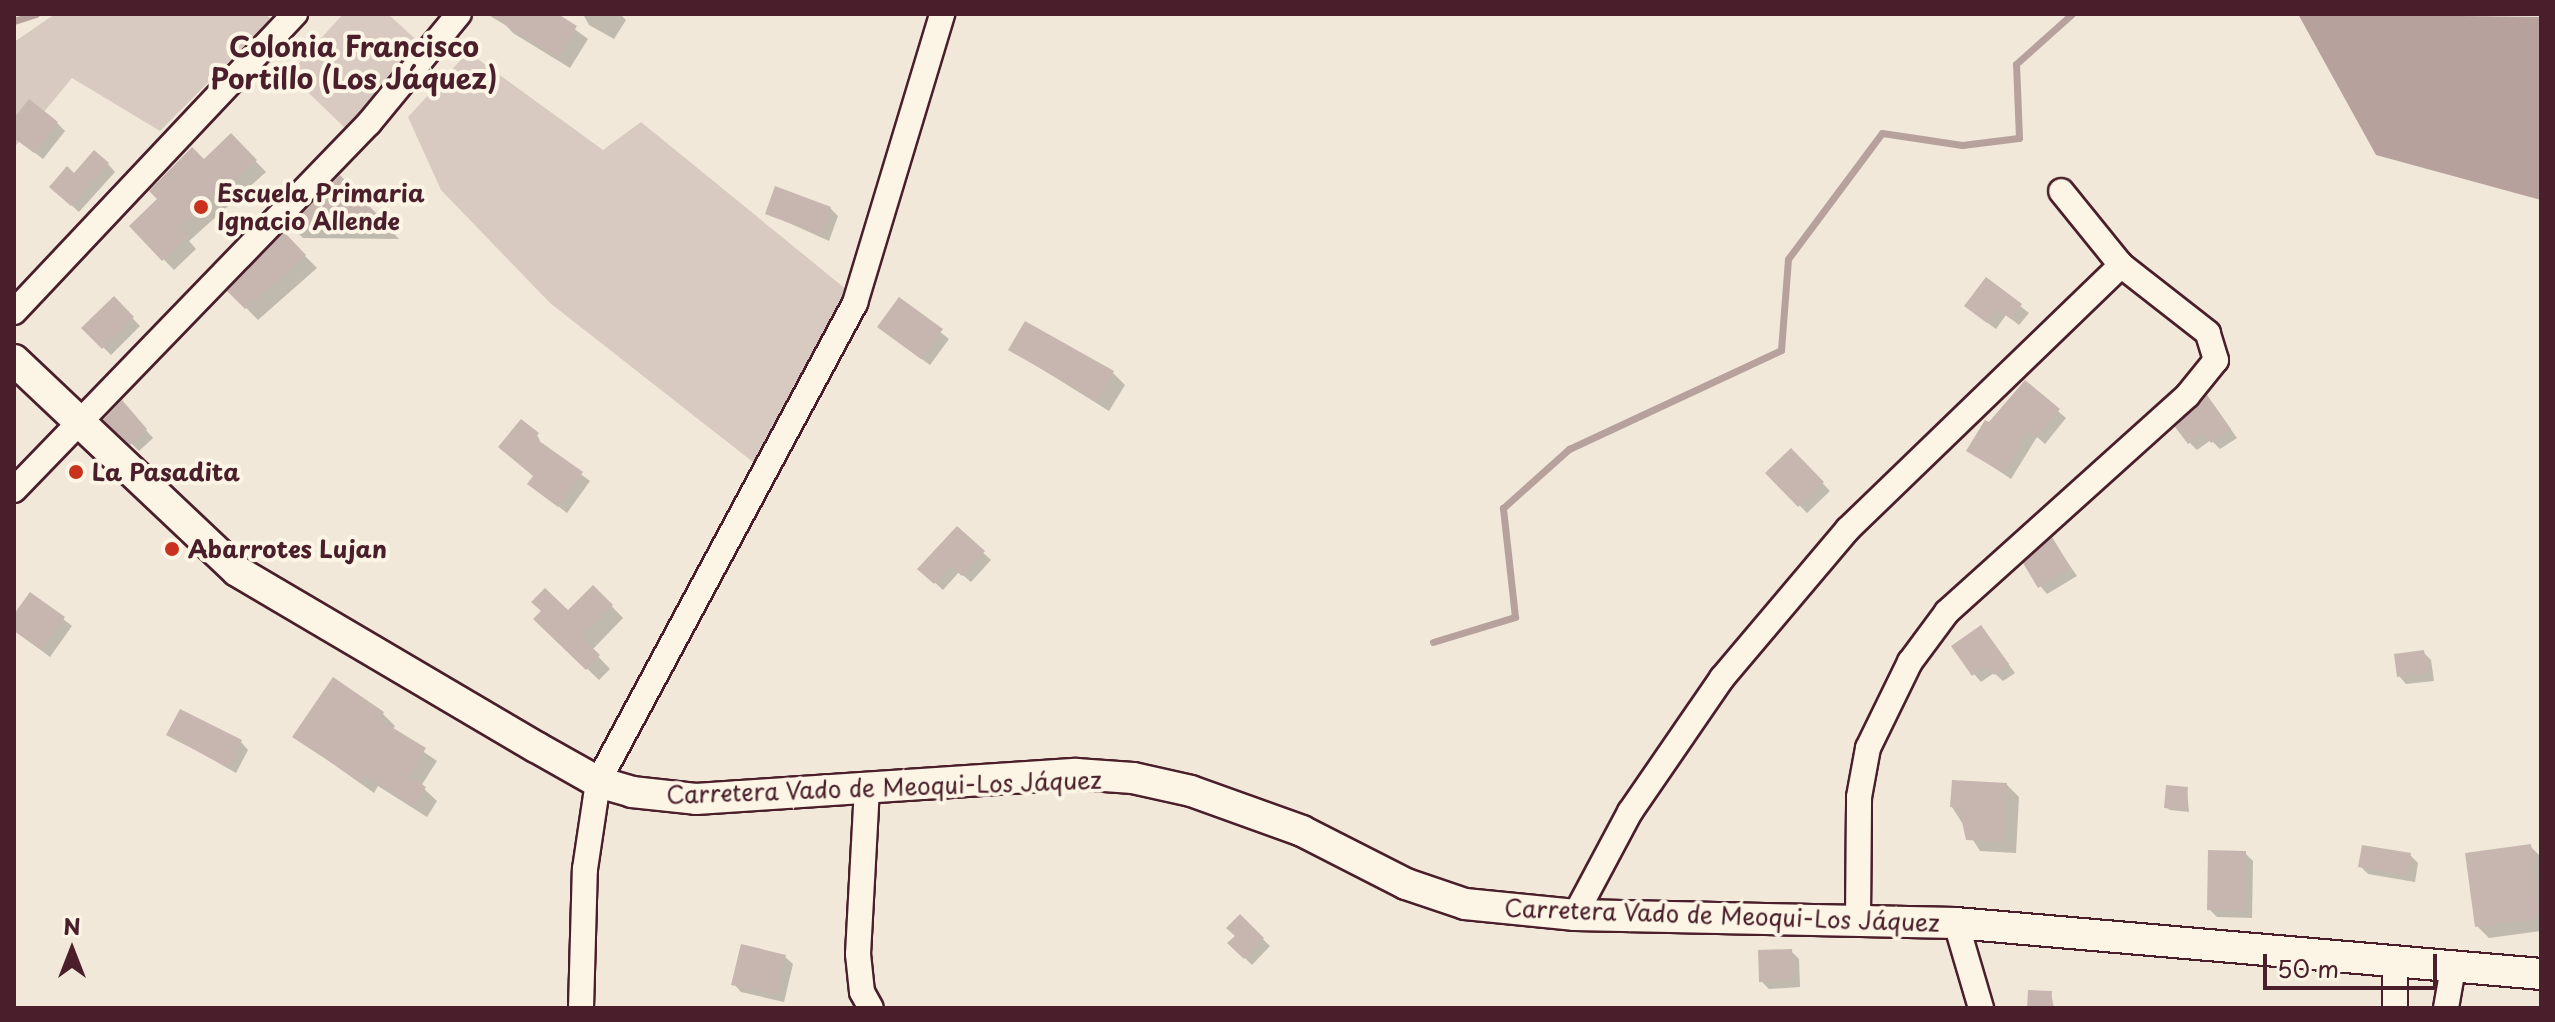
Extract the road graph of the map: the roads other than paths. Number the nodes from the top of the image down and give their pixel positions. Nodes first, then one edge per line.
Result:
1 (295, 14) edge
2 (942, 14) edge
3 (446, 19) edge
4 (2061, 191) dead end
5 (2121, 265) junction
6 (14, 312) edge
7 (14, 360) edge
8 (81, 422) junction
9 (14, 490) edge
10 (598, 782) junction
11 (867, 788) junction
12 (1575, 915) junction
13 (1858, 919) junction
14 (1956, 923) junction
15 (2395, 964) junction
16 (2453, 968) junction
17 (2541, 974) edge
18 (581, 1008) edge
19 (871, 1008) edge
20 (1981, 1008) edge
21 (2395, 1008) edge
22 (2446, 1008) edge

1 - 6 street
2 - 10 street
3 - 8 street
4 - 5 street
5 - 12 street
5 - 13 street
7 - 8 street, Carretera Vado de Meoqui-Los Jáquez
8 - 9 street
8 - 10 street, Carretera Vado de Meoqui-Los Jáquez
10 - 11 street, Carretera Vado de Meoqui-Los Jáquez
10 - 18 street
11 - 12 street, Carretera Vado de Meoqui-Los Jáquez
11 - 19 street
12 - 13 street, Carretera Vado de Meoqui-Los Jáquez
13 - 14 street, Carretera Vado de Meoqui-Los Jáquez
14 - 15 street, Carretera Vado de Meoqui-Los Jáquez
14 - 20 street
15 - 16 street, Carretera Vado de Meoqui-Los Jáquez
15 - 21 street
16 - 17 street, Carretera Vado de Meoqui-Los Jáquez
16 - 22 street

